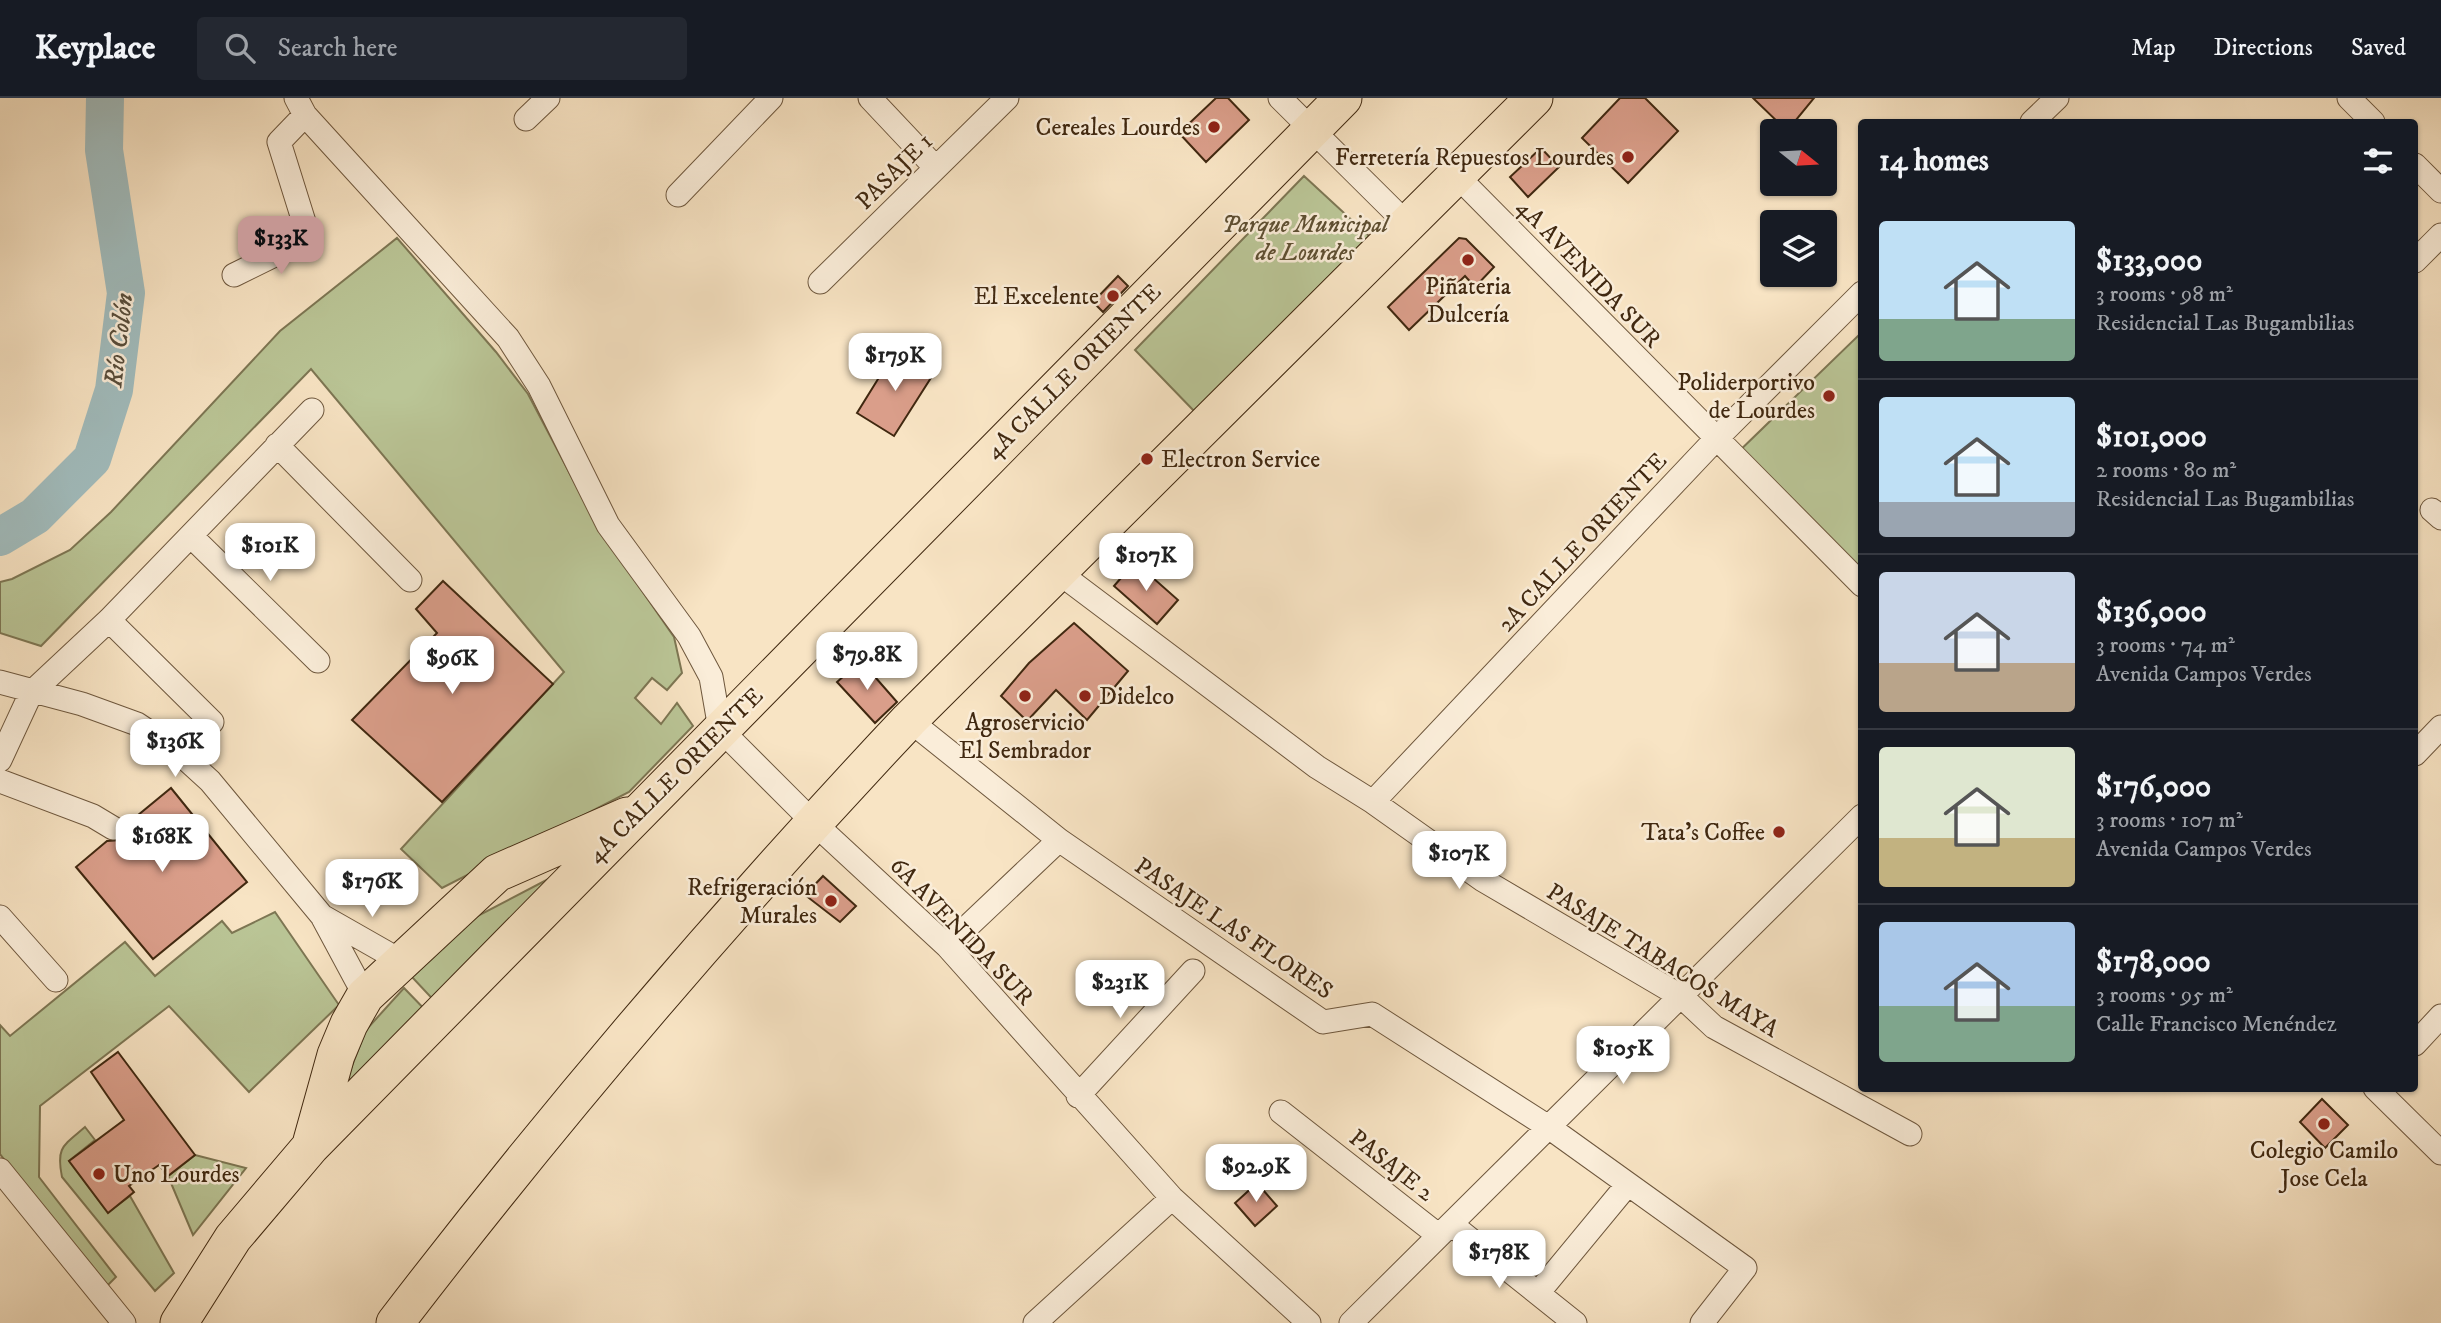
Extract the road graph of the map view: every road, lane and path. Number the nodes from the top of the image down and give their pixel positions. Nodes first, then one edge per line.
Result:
1 (548, 98) edge
2 (771, 98) edge
3 (870, 98) edge
4 (1007, 98) edge
5 (1280, 98) edge
6 (1343, 98) edge
7 (1534, 98) edge
8 (2057, 98) edge
9 (2348, 98) edge
10 (301, 107) edge
11 (2035, 119) edge
12 (2370, 119) edge
13 (526, 120) dead end
14 (1312, 130) junction
15 (935, 167) junction
16 (2418, 168) edge
17 (1457, 176) junction
18 (2441, 191) edge
19 (678, 195) dead end
20 (1407, 224) junction
21 (2441, 235) edge
22 (2418, 258) edge
23 (234, 275) dead end
24 (820, 282) dead end
25 (1858, 296) edge
26 (312, 410) dead end
27 (1715, 440) junction
28 (277, 445) junction
29 (191, 536) junction
30 (1058, 572) junction
31 (410, 580) dead end
32 (1858, 581) edge
33 (109, 620) junction
34 (317, 661) dead end
35 (0, 682) edge
36 (31, 693) junction
37 (909, 720) junction
38 (212, 722) dead end
39 (2441, 727) edge
40 (720, 729) junction
41 (2418, 751) edge
42 (0, 760) edge
43 (0, 781) edge
44 (1373, 802) junction
45 (638, 812) junction
46 (1858, 820) edge
47 (813, 822) junction
48 (113, 828) dead end
49 (1059, 840) junction
50 (322, 916) junction
51 (0, 917) edge
52 (947, 946) junction
53 (401, 961) junction
54 (1193, 971) dead end
55 (56, 980) dead end
56 (365, 996) junction
57 (1682, 997) junction
58 (2441, 1016) edge
59 (2418, 1041) edge
60 (2379, 1092) edge
61 (1078, 1096) junction
62 (1281, 1112) dead end
63 (1550, 1128) junction
64 (1910, 1134) dead end
65 (311, 1146) junction
66 (2441, 1153) edge
67 (0, 1170) edge
68 (1628, 1184) junction
69 (1172, 1198) junction
70 (1445, 1229) junction
71 (1538, 1293) junction
72 (1298, 1320) edge
73 (124, 1323) edge
74 (179, 1323) edge
75 (395, 1323) edge
76 (1035, 1323) edge
77 (1351, 1323) edge
78 (1575, 1323) edge
79 (1702, 1323) edge

1 - 13 street
2 - 19 street
3 - 15 street
4 - 15 street, PASAJE 1
5 - 14 street
6 - 14 highway, 4A CALLE ORIENTE
7 - 17 highway
8 - 11 street
9 - 12 street
10 - 23 street
10 - 40 street
14 - 20 street
14 - 40 highway, 4A CALLE ORIENTE
15 - 24 street, PASAJE 1
16 - 18 street
17 - 20 highway
17 - 27 street, 4A AVENIDA SUR
20 - 30 highway
21 - 22 street
25 - 27 street, 2A CALLE ORIENTE
26 - 28 street
27 - 32 street, 4A AVENIDA SUR
27 - 44 street, 2A CALLE ORIENTE
28 - 29 street
28 - 31 street
29 - 33 street
29 - 34 street
30 - 37 highway
30 - 44 street, PASAJE TABACOS MAYA
33 - 36 street
33 - 38 street
35 - 36 street
36 - 42 street
36 - 50 street
37 - 47 highway
37 - 49 street, PASAJE LAS FLORES
39 - 41 street
40 - 45 highway, 4A CALLE ORIENTE
40 - 47 street, 6A AVENIDA SUR
43 - 48 street
44 - 57 street, PASAJE TABACOS MAYA
45 - 53 highway
45 - 65 highway, 4A CALLE ORIENTE
46 - 57 street
47 - 52 street, 6A AVENIDA SUR
47 - 75 highway
49 - 52 street
49 - 63 street, PASAJE LAS FLORES
50 - 53 street
50 - 56 street
51 - 55 street
52 - 61 street, 6A AVENIDA SUR
53 - 56 highway
54 - 61 street
56 - 65 highway
57 - 63 street
57 - 64 street, PASAJE TABACOS MAYA
58 - 59 street
60 - 66 street
61 - 69 street, 6A AVENIDA SUR
62 - 70 street, PASAJE 2
63 - 68 street, PASAJE LAS FLORES
63 - 70 street
65 - 74 highway, 4A CALLE ORIENTE
67 - 73 street
68 - 71 street
68 - 79 street, PASAJE LAS FLORES
69 - 72 street, 6A AVENIDA SUR
69 - 76 street
70 - 71 street, PASAJE 2
70 - 77 street
71 - 78 street, PASAJE 2

